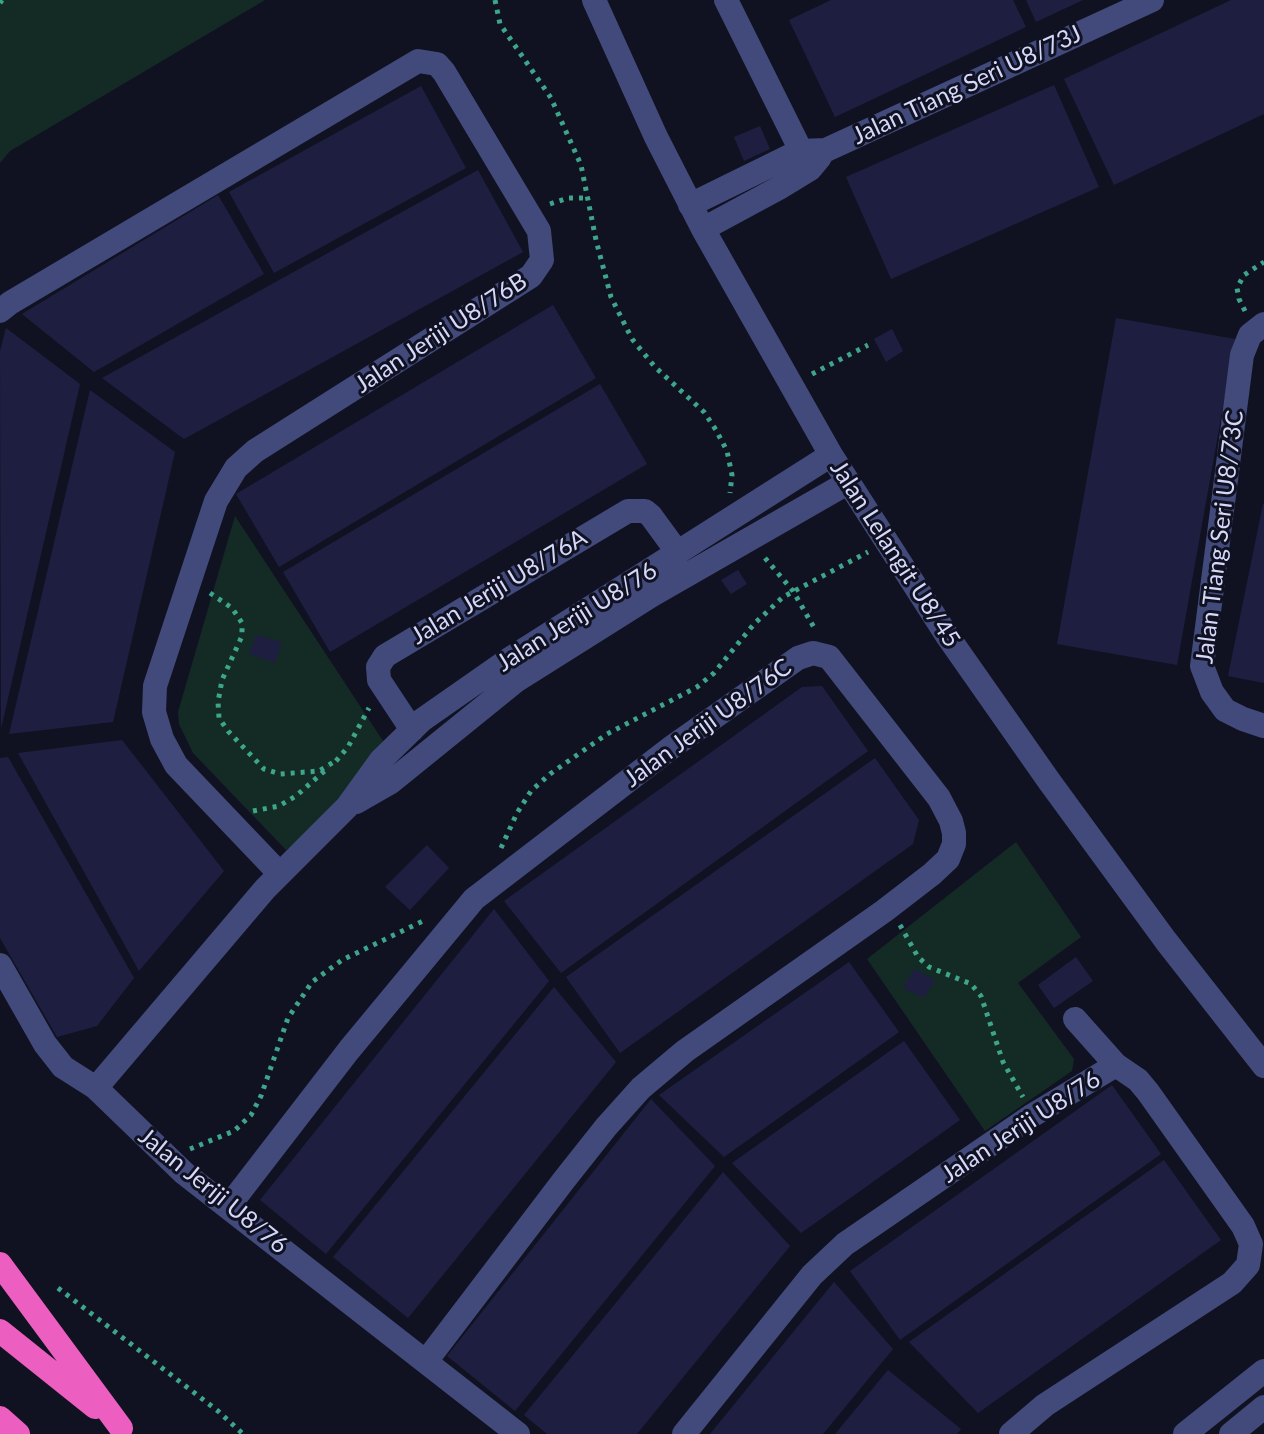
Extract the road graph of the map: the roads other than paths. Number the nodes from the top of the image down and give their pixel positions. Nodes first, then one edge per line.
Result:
1 (594, 0) edge
2 (726, 0) edge
3 (1152, 0) edge
4 (805, 160) junction
5 (690, 205) junction
6 (703, 229) junction
7 (0, 311) edge
8 (1260, 326) edge
9 (831, 455) junction
10 (849, 482) junction
11 (678, 553) junction
12 (1264, 726) edge
13 (412, 730) junction
14 (347, 807) junction
15 (280, 874) junction
16 (0, 965) edge
17 (1075, 1019) dead end
18 (1116, 1065) junction
19 (1264, 1066) edge
20 (96, 1088) junction
21 (228, 1207) junction
22 (0, 1264) edge
23 (0, 1331) edge
24 (427, 1360) junction
25 (1264, 1371) edge
26 (1264, 1407) edge
27 (0, 1418) edge
28 (124, 1431) edge
29 (18, 1434) edge
30 (518, 1434) edge
31 (684, 1434) edge
32 (1011, 1434) edge
33 (1185, 1434) edge
34 (1231, 1434) edge

1 - 5 street, Jalan Lelangit U8/45
2 - 4 street
3 - 4 street, Jalan Tiang Seri U8/73J
4 - 5 street, Jalan Tiang Seri U8/73J
4 - 6 street, Jalan Tiang Seri U8/73J
5 - 6 street, Jalan Lelangit U8/45
6 - 9 street, Jalan Lelangit U8/45
7 - 15 street, Jalan Jeriji U8/76B
8 - 12 street, Jalan Tiang Seri U8/73C
9 - 10 street, Jalan Lelangit U8/45
9 - 11 street, Jalan Jeriji U8/76
10 - 14 street, Jalan Jeriji U8/76
10 - 19 street, Jalan Lelangit U8/45
11 - 13 street, Jalan Jeriji U8/76
11 - 13 street, Jalan Jeriji U8/76A
13 - 14 street, Jalan Jeriji U8/76
14 - 15 street, Jalan Jeriji U8/76
15 - 20 street, Jalan Jeriji U8/76
16 - 20 street
17 - 18 street
18 - 31 street, Jalan Jeriji U8/76
18 - 32 street, Jalan Jeriji U8/76
20 - 21 street, Jalan Jeriji U8/76
21 - 24 street, Jalan Jeriji U8/76
21 - 24 street, Jalan Jeriji U8/76C
22 - 28 highway
23 - 28 highway
24 - 30 street, Jalan Jeriji U8/76
25 - 33 street
26 - 34 street
27 - 29 highway

